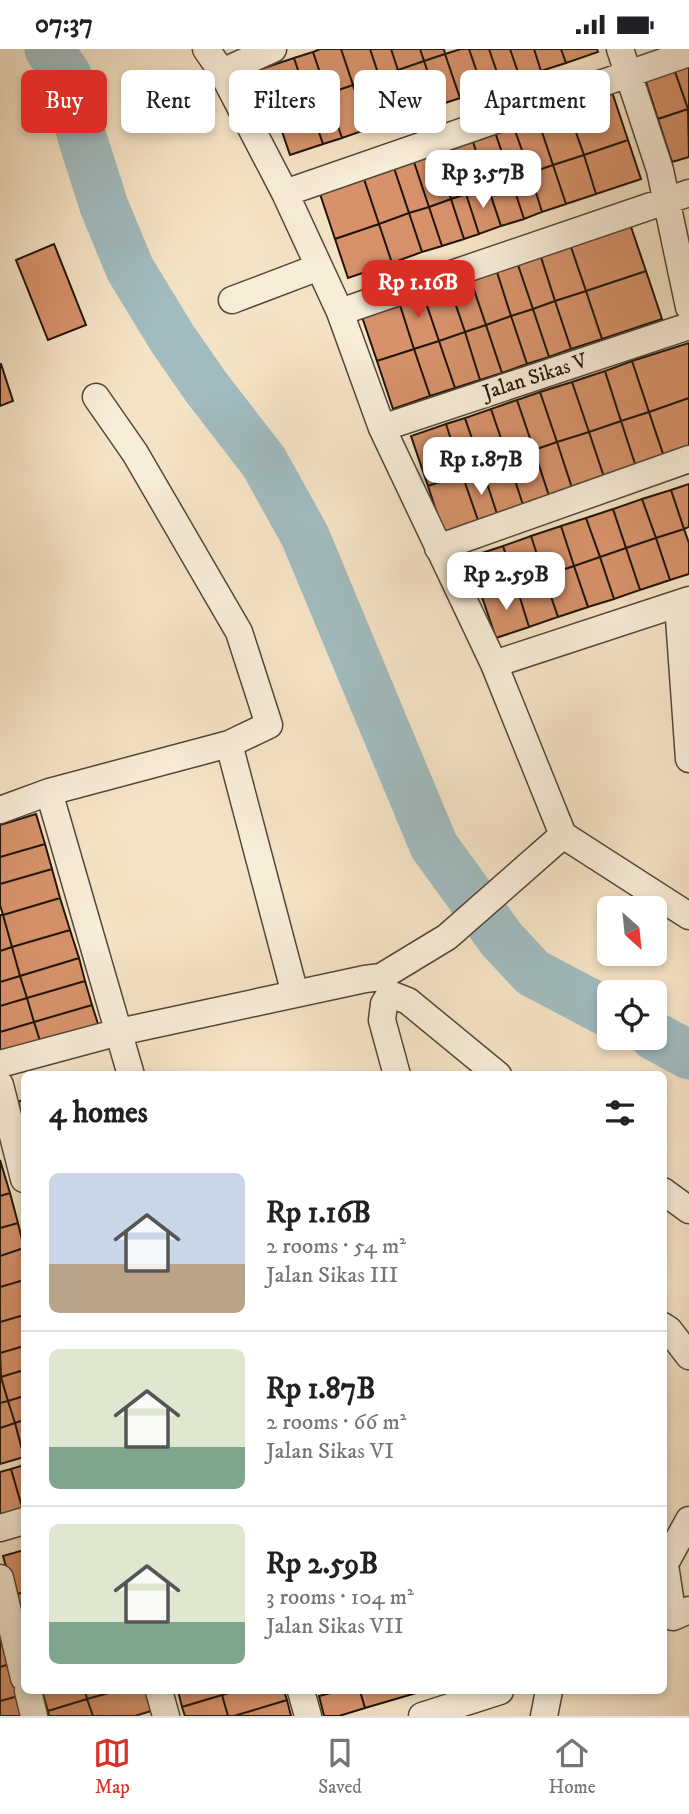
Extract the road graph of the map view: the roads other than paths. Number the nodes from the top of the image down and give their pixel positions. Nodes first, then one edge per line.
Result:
1 (206, 49) edge
2 (273, 49) edge
3 (689, 53) edge
4 (624, 61) edge
5 (222, 72) junction
6 (285, 193) junction
7 (678, 197) edge
8 (319, 267) junction
9 (232, 300) dead end
10 (689, 307) edge
11 (340, 312) junction
12 (689, 326) edge
13 (96, 397) dead end
14 (382, 428) junction
15 (689, 459) edge
16 (438, 548) junction
17 (684, 602) edge
18 (494, 664) junction
19 (229, 744) junction
20 (689, 759) edge
21 (49, 792) junction
22 (0, 810) edge
23 (563, 835) junction
24 (689, 916) edge
25 (385, 985) junction
26 (295, 994) junction
27 (119, 1032) junction
28 (0, 1064) edge
29 (130, 1071) edge
30 (396, 1071) edge
31 (494, 1071) edge
32 (0, 1085) edge
33 (21, 1167) edge
34 (667, 1194) edge
35 (689, 1210) edge
36 (667, 1329) edge
37 (689, 1356) edge
38 (689, 1520) edge
39 (21, 1522) edge
40 (0, 1528) edge
41 (667, 1554) edge
42 (667, 1564) edge
43 (0, 1578) edge
44 (681, 1613) edge
45 (21, 1666) edge
46 (28, 1694) edge
47 (160, 1694) edge
48 (302, 1694) edge
49 (491, 1694) edge
50 (548, 1694) edge
51 (34, 1716) edge
52 (166, 1716) edge
53 (308, 1716) edge
54 (422, 1716) edge
55 (544, 1716) edge

1 - 5 street
2 - 5 street
3 - 4 street
4 - 6 street
4 - 7 street
5 - 6 street
6 - 8 street
7 - 10 street
7 - 11 street
8 - 9 street
8 - 11 street
11 - 14 street
12 - 14 street, Jalan Sikas V
13 - 19 street
14 - 16 street
15 - 16 street
16 - 18 street
17 - 18 street
17 - 20 street
18 - 23 street
19 - 21 street
19 - 26 street
21 - 22 street
21 - 27 street
23 - 24 street
23 - 25 street
25 - 26 street
25 - 30 street
25 - 31 street
26 - 27 street
27 - 28 street
27 - 29 street
32 - 33 street
34 - 35 street
36 - 37 street
38 - 41 street
39 - 40 street
42 - 44 street
43 - 45 street
46 - 51 street
47 - 52 street
48 - 53 street
49 - 54 street
50 - 55 street

